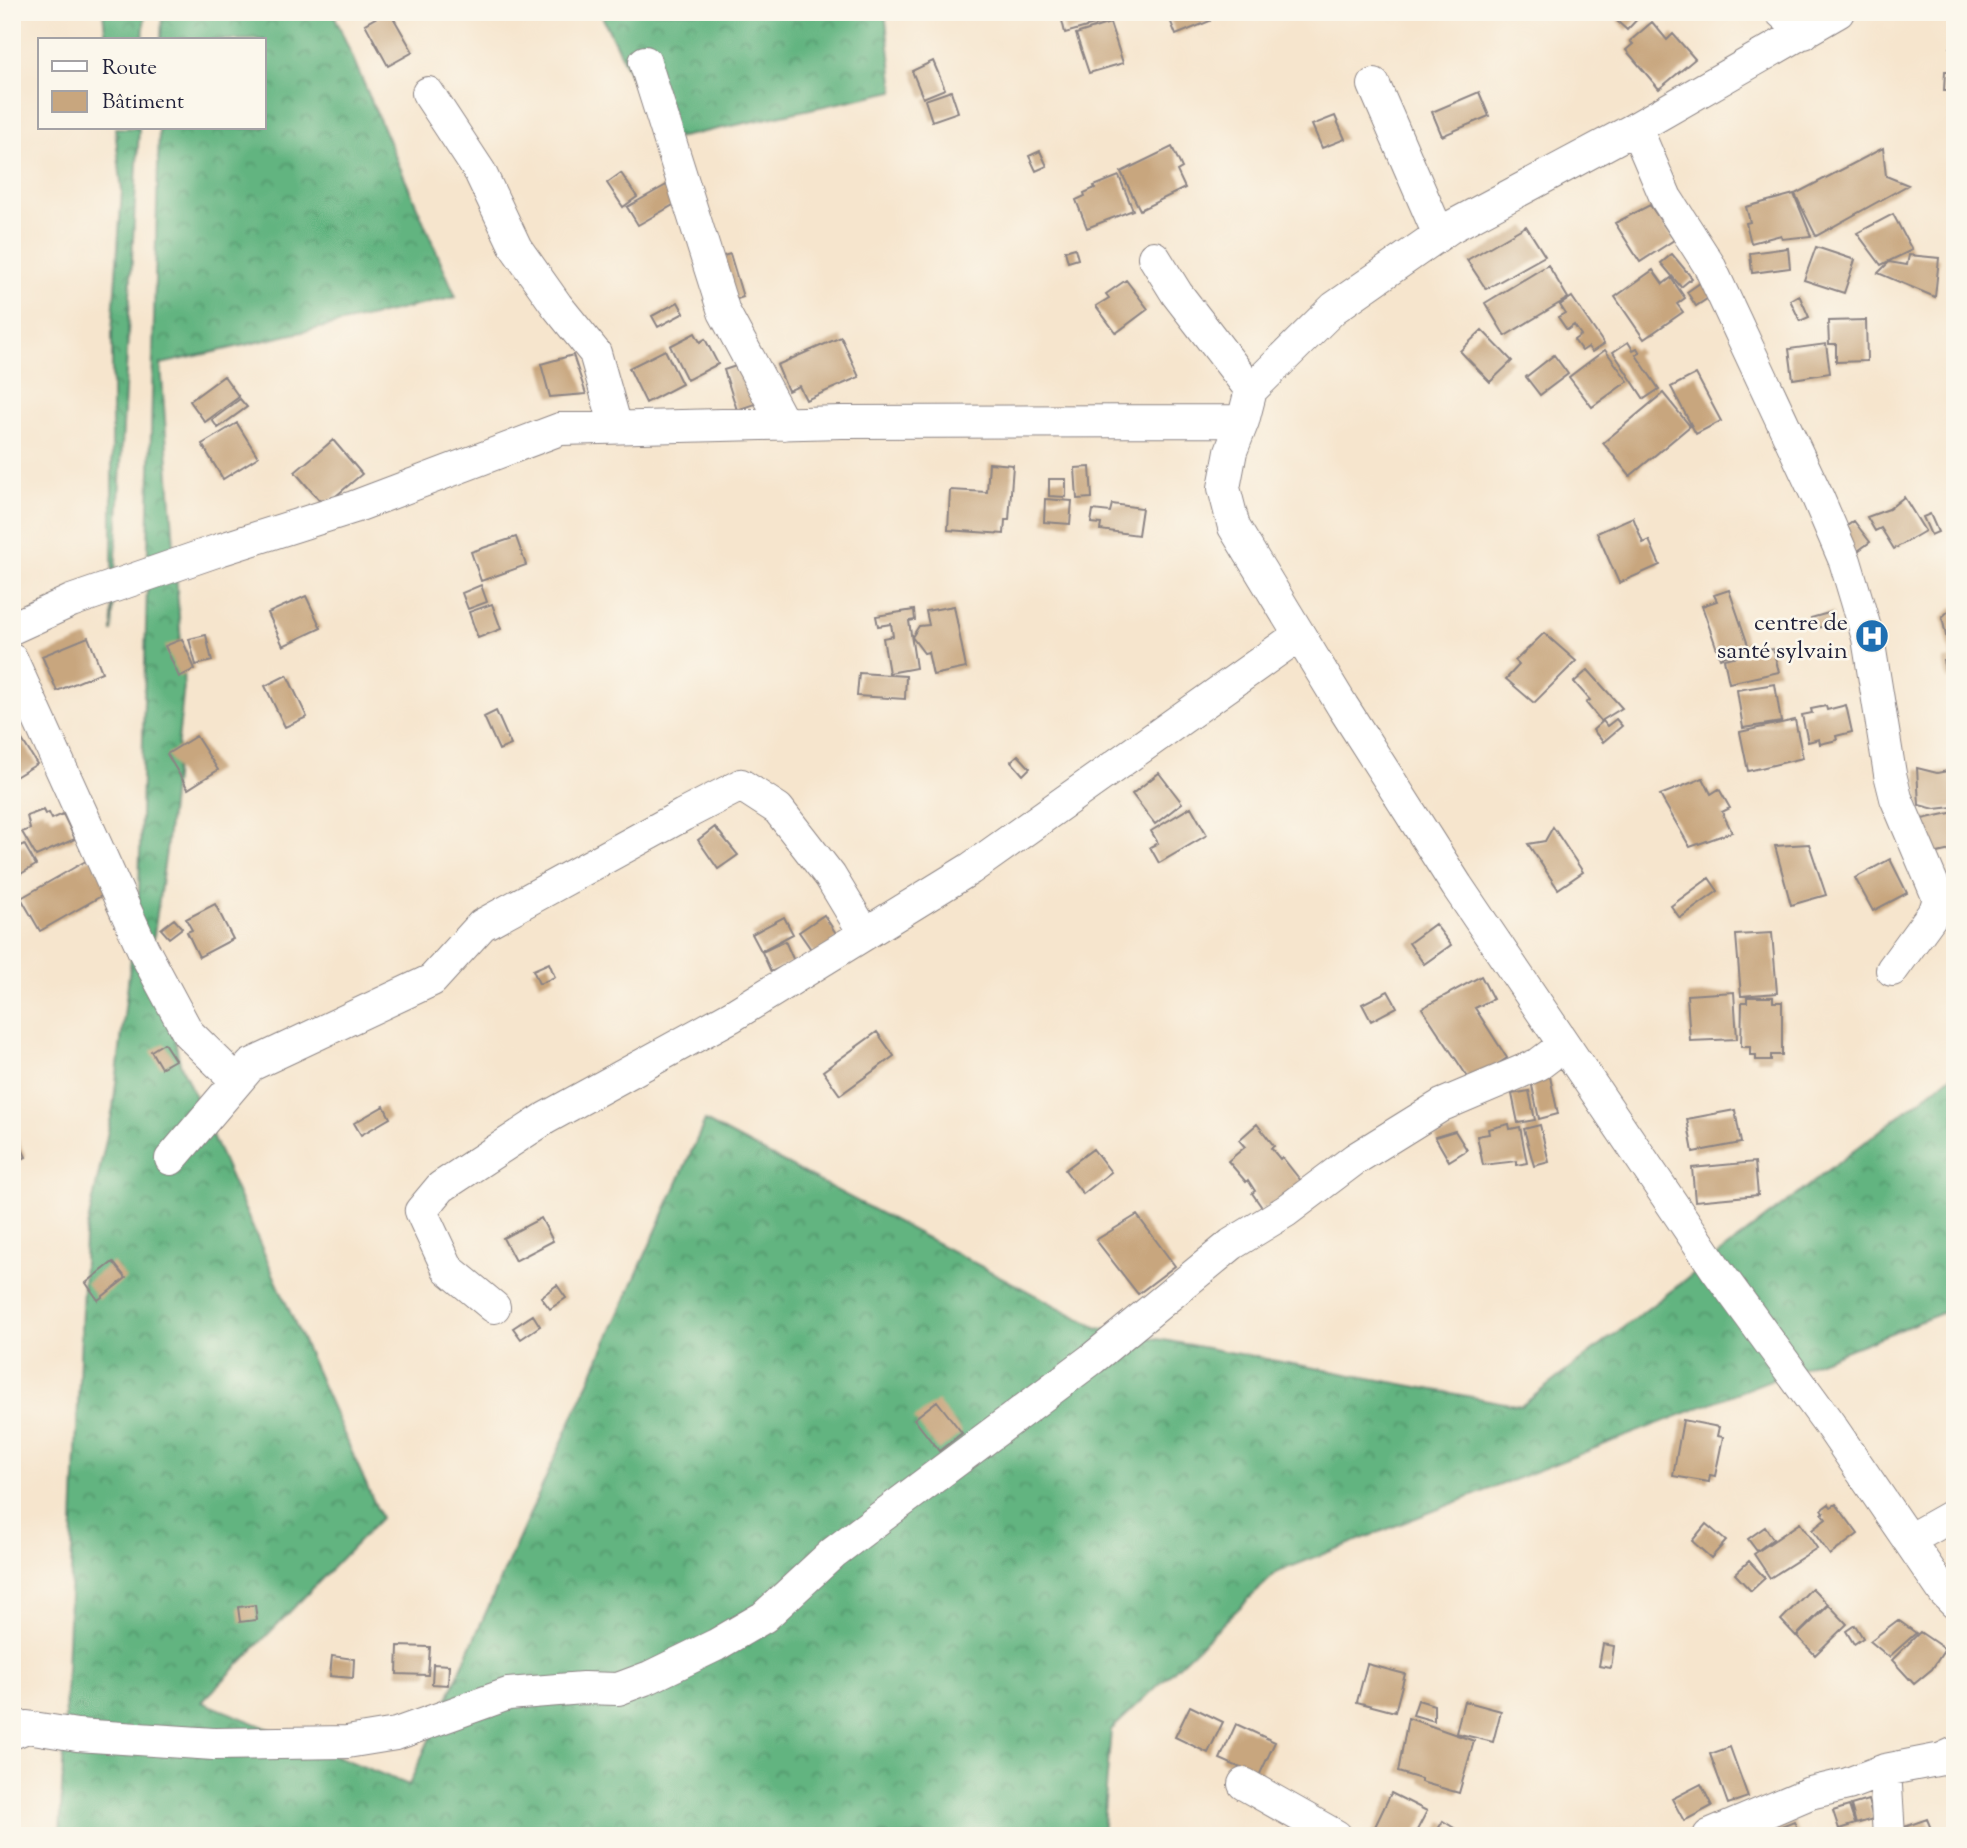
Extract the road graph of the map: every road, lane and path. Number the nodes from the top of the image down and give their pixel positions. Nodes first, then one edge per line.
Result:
1 (1781, 12) edge
2 (1838, 12) edge
3 (1804, 33) junction
4 (645, 62) dead end
5 (1374, 85) dead end
6 (428, 93) dead end
7 (1636, 128) junction
8 (1439, 235) junction
9 (1154, 257) dead end
10 (1251, 390) junction
11 (1243, 421) junction
12 (784, 424) junction
13 (616, 428) junction
14 (12, 628) edge
15 (1299, 635) junction
16 (12, 660) edge
17 (865, 934) junction
18 (1892, 970) dead end
19 (1564, 1045) junction
20 (237, 1081) junction
21 (171, 1158) dead end
22 (494, 1307) dead end
23 (1955, 1514) edge
24 (1909, 1540) junction
25 (1955, 1603) edge
26 (12, 1733) edge
27 (1955, 1753) edge
28 (1885, 1770) junction
29 (1244, 1784) dead end
30 (1336, 1836) edge
31 (1709, 1836) edge
32 (1889, 1836) edge

1 - 3 street
2 - 3 street
3 - 7 street
4 - 12 street
5 - 8 street
6 - 13 street
7 - 8 street
7 - 18 street
8 - 10 street
9 - 10 street
10 - 11 street
11 - 12 street
11 - 15 street
12 - 13 street
13 - 14 street
15 - 17 street
15 - 19 street
16 - 20 street
17 - 20 street
17 - 22 street
19 - 24 street
19 - 26 street
20 - 21 street
23 - 24 street
24 - 25 street
27 - 28 street
28 - 31 street
28 - 32 street
29 - 30 street

